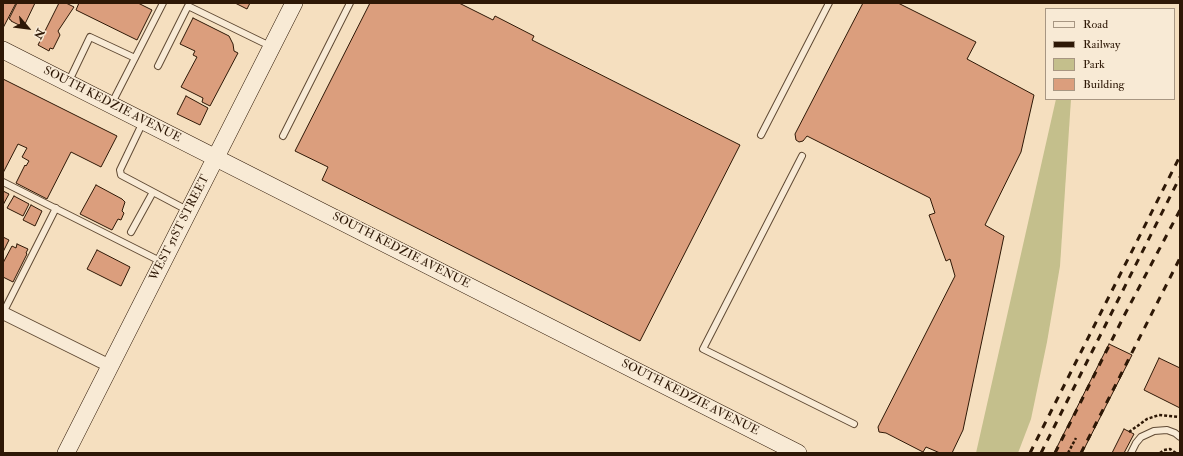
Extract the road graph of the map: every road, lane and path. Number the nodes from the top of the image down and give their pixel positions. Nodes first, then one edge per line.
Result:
1 (163, 3) edge
2 (294, 3) edge
3 (350, 3) edge
4 (828, 3) edge
5 (272, 47) junction
6 (3, 50) edge
7 (135, 58) junction
8 (158, 66) dead end
9 (68, 83) junction
10 (111, 104) junction
11 (143, 121) junction
12 (761, 135) dead end
13 (283, 136) dead end
14 (802, 156) dead end
15 (216, 157) junction
16 (3, 182) edge
17 (153, 192) junction
18 (56, 208) junction
19 (188, 211) junction
20 (131, 232) dead end
21 (163, 262) junction
22 (3, 313) edge
23 (110, 366) junction
24 (854, 424) dead end
25 (1180, 437) edge
26 (1076, 438) dead end
27 (66, 453) edge
28 (797, 453) edge
29 (1068, 453) edge
30 (1131, 453) edge
31 (1160, 453) edge
32 (1176, 453) edge

1 - 7 lane
2 - 5 main road, WEST 51ST STREET
3 - 13 lane
4 - 12 lane
5 - 8 lane
5 - 15 main road, WEST 51ST STREET
6 - 9 main road, SOUTH KEDZIE AVENUE
7 - 9 lane
7 - 10 lane
9 - 10 main road, SOUTH KEDZIE AVENUE
10 - 11 main road, SOUTH KEDZIE AVENUE
11 - 15 main road, SOUTH KEDZIE AVENUE
11 - 17 lane
14 - 24 lane
15 - 19 main road, WEST 51ST STREET
15 - 28 main road, SOUTH KEDZIE AVENUE
16 - 18 lane
17 - 19 lane
17 - 20 lane
18 - 21 lane
18 - 22 lane
19 - 21 main road, WEST 51ST STREET
21 - 23 main road, WEST 51ST STREET
22 - 23 street
23 - 27 main road, WEST 51ST STREET
25 - 30 lane
26 - 29 path
31 - 32 path

